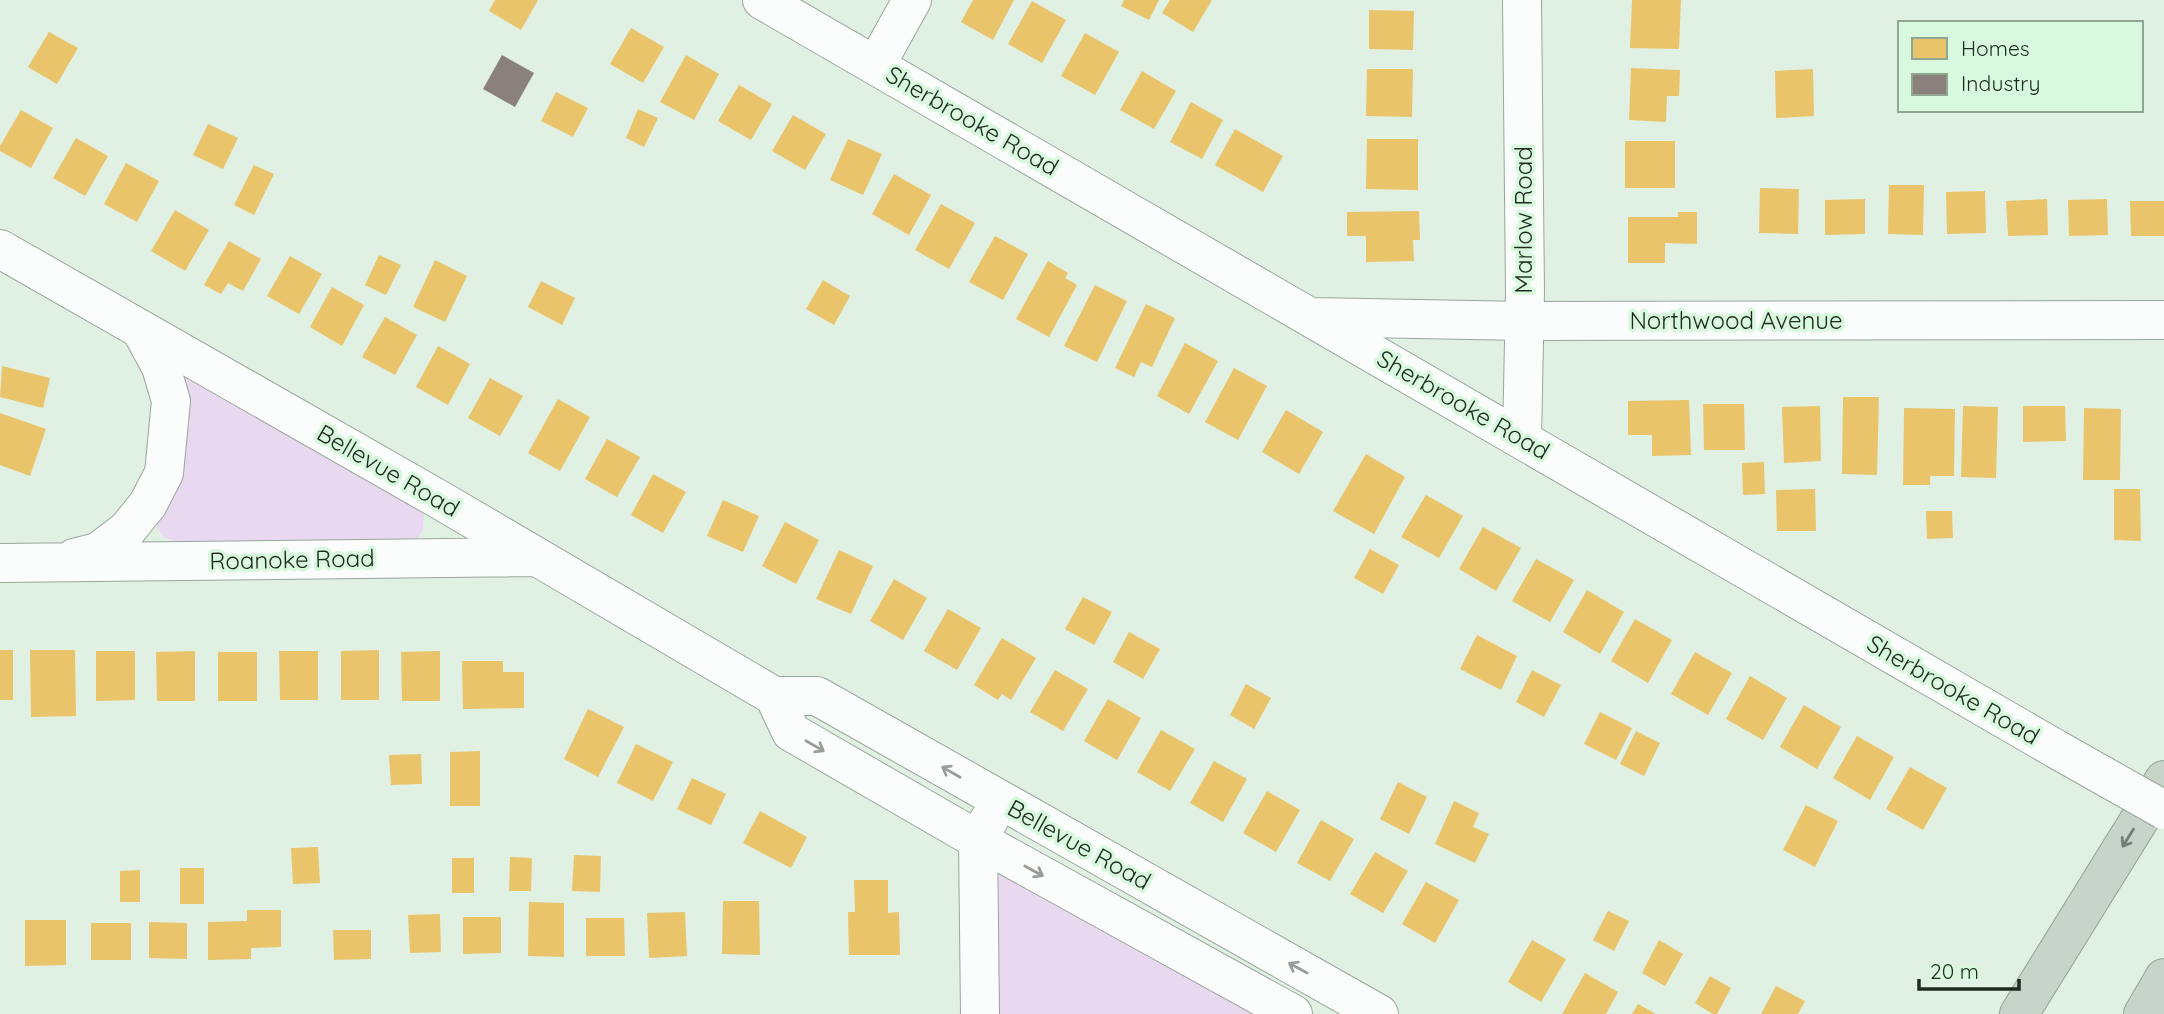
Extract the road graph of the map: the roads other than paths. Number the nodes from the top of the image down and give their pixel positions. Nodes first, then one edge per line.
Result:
1 (762, 0) edge
2 (912, 0) edge
3 (1522, 0) edge
4 (876, 65) junction
5 (0, 249) edge
6 (1308, 317) junction
7 (2164, 320) edge
8 (1524, 321) junction
9 (141, 330) junction
10 (1522, 440) junction
11 (537, 557) junction
12 (0, 563) edge
13 (48, 563) junction
14 (774, 696) junction
15 (2164, 780) edge
16 (999, 800) junction
17 (2164, 810) edge
18 (978, 840) junction
19 (2164, 978) edge
20 (1333, 1003) edge
21 (980, 1014) edge
22 (1293, 1014) edge
23 (1379, 1014) edge
24 (2019, 1014) edge
25 (2143, 1014) edge

1 - 4 street, Sherbrooke Road
2 - 4 street
3 - 8 street, Marlow Road
4 - 6 street, Sherbrooke Road
5 - 9 street, Bellevue Road
6 - 8 street, Northwood Avenue
6 - 10 street, Sherbrooke Road
7 - 8 street, Northwood Avenue
8 - 10 street, Marlow Road
9 - 11 street, Bellevue Road
9 - 13 street, Roanoke Road
10 - 17 street, Sherbrooke Road, bridge
11 - 13 street, Roanoke Road
11 - 14 street, Bellevue Road
12 - 13 street, Roanoke Road
16 -> 14 street, Bellevue Road
14 -> 18 street, Bellevue Road
15 -> 24 highway
16 - 18 street
20 -> 16 street, Bellevue Road
18 - 21 street
18 -> 22 street, Bellevue Road
19 - 25 highway
20 - 23 street, Bellevue Road

